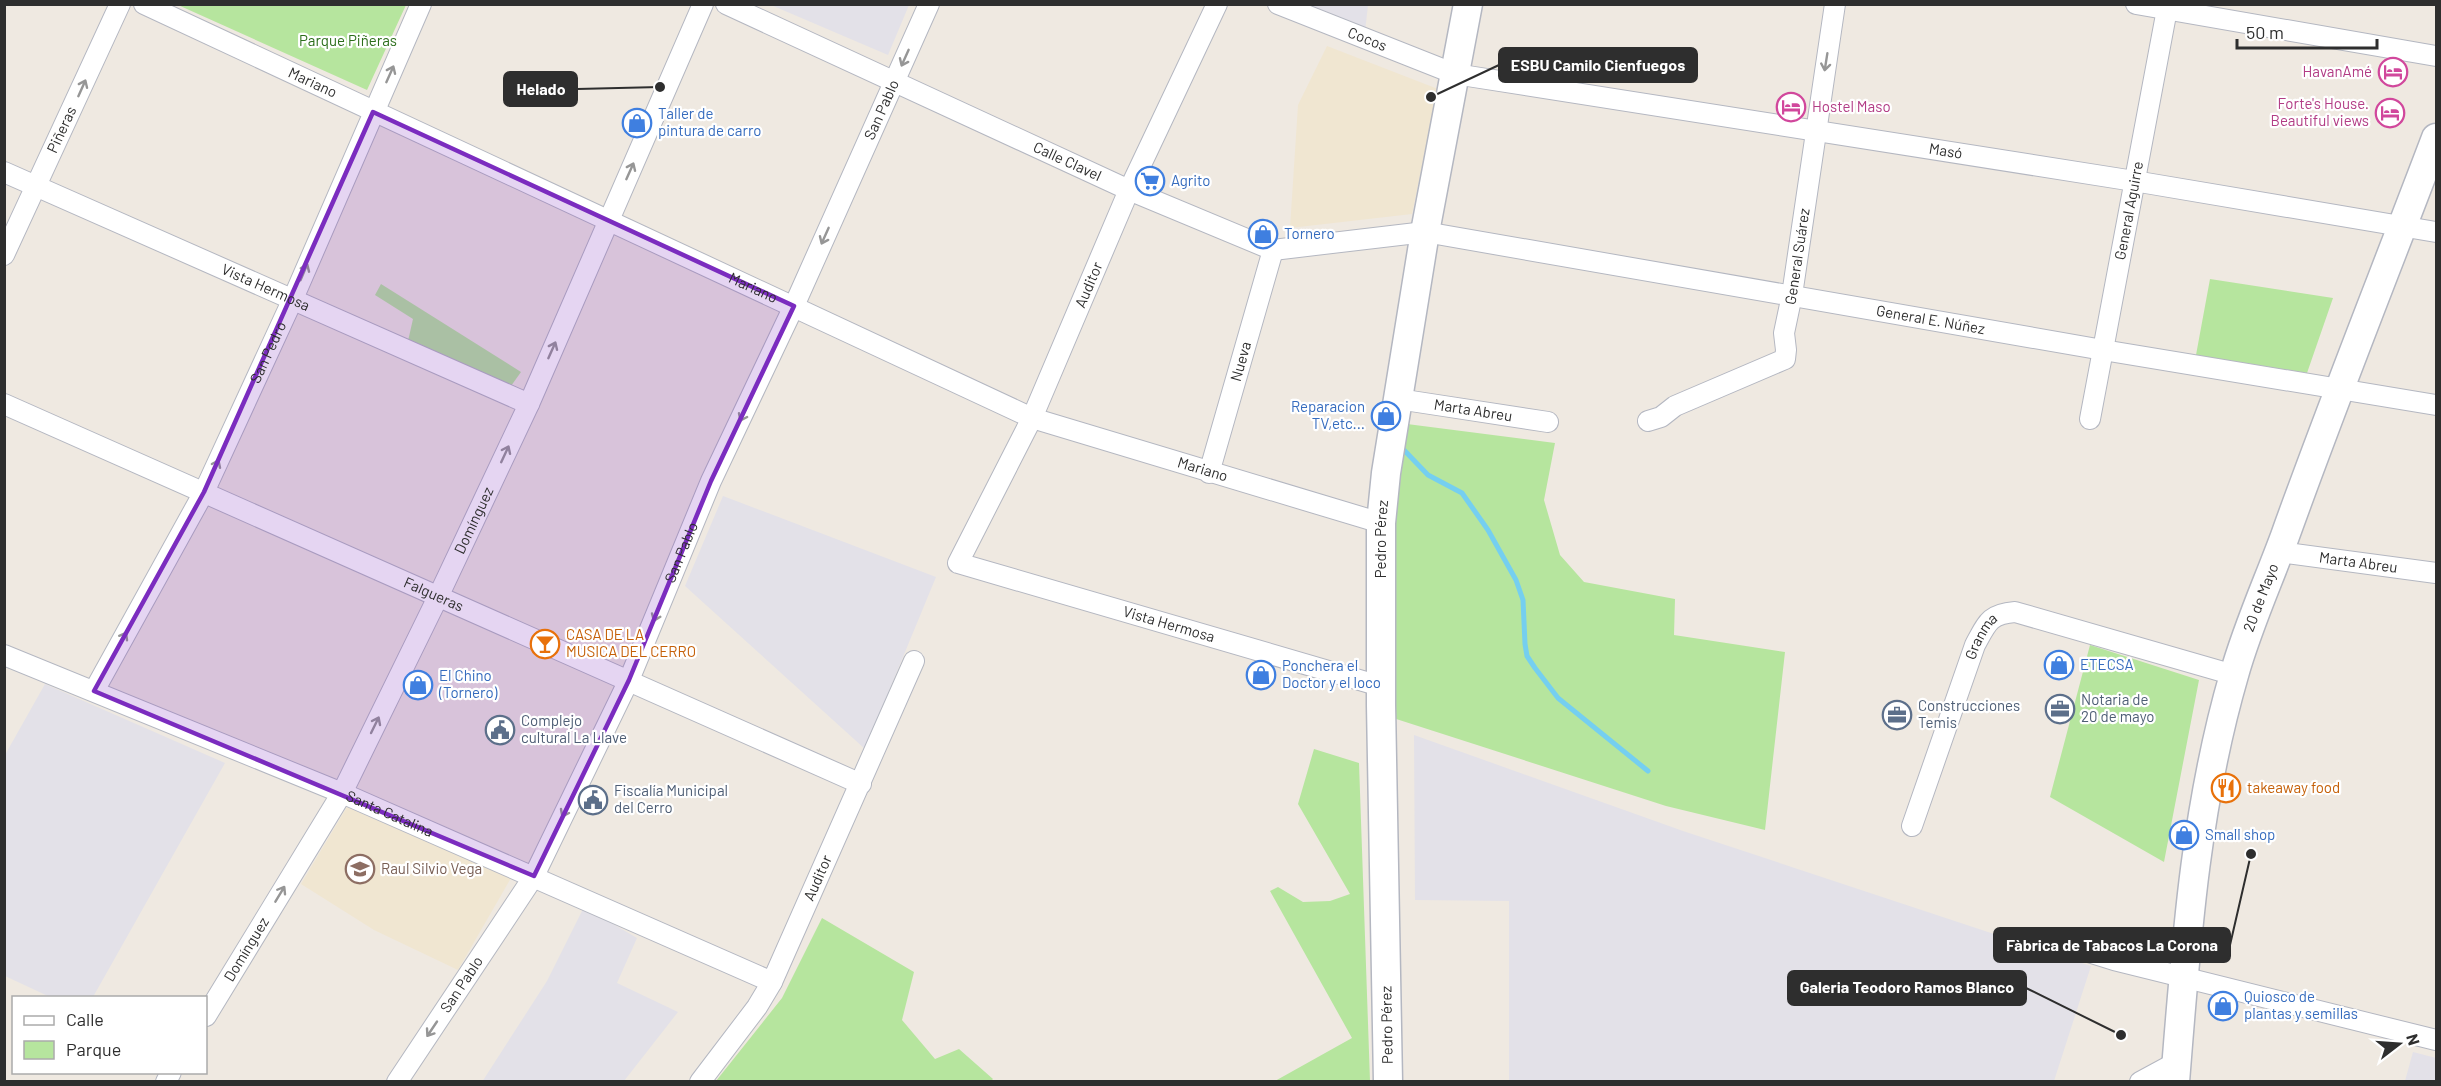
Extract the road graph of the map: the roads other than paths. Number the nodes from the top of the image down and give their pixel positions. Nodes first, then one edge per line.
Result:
1 (120, 4) edge
2 (144, 4) edge
3 (421, 4) edge
4 (703, 4) edge
5 (726, 4) edge
6 (929, 4) edge
7 (1217, 4) edge
8 (1278, 4) edge
9 (1468, 4) edge
10 (1835, 4) edge
11 (2136, 4) edge
12 (2167, 7) edge
13 (2436, 56) edge
14 (1455, 74) junction
15 (894, 82) junction
16 (373, 112) junction
17 (1815, 130) junction
18 (2436, 138) edge
19 (4, 172) edge
20 (2133, 181) junction
21 (38, 187) junction
22 (1130, 190) junction
23 (609, 221) junction
24 (2402, 227) junction
25 (1425, 232) junction
26 (2436, 232) edge
27 (1273, 250) junction
28 (4, 255) edge
29 (1792, 295) junction
30 (292, 301) junction
31 (794, 306) junction
32 (2103, 350) junction
33 (2337, 390) junction
34 (1398, 399) junction
35 (4, 404) edge
36 (529, 404) junction
37 (2436, 405) edge
38 (1032, 418) junction
39 (2090, 419) dead end
40 (1548, 422) dead end
41 (1648, 422) dead end
42 (1209, 473) junction
43 (204, 492) junction
44 (1381, 523) junction
45 (2279, 552) junction
46 (958, 563) joint
47 (2436, 573) edge
48 (438, 597) junction
49 (4, 655) edge
50 (914, 661) dead end
51 (2234, 675) junction
52 (629, 680) junction
53 (1380, 686) junction
54 (94, 691) junction
55 (861, 784) junction
56 (342, 793) junction
57 (1912, 826) dead end
58 (534, 876) junction
59 (2050, 940) dead end
60 (2182, 977) junction
61 (772, 981) junction
62 (207, 1014) edge
63 (2436, 1040) edge
64 (2176, 1072) edge
65 (397, 1082) edge
66 (700, 1082) edge
67 (1388, 1082) edge
68 (2140, 1082) edge

21 -> 1 street, Piñeras
2 - 16 street, Mariano
16 -> 3 street, San Pedro
23 -> 4 street, Domínguez
5 - 15 street, Calle Clavel
6 -> 15 street, San Pablo
7 - 22 street, Auditor
8 - 14 street, Cocos
9 - 14 street, Pedro Pérez
10 -> 17 street, General Suárez
11 - 12 street
12 - 13 street
12 - 20 street, General Aguirre
14 - 17 street, Masó
14 - 25 street, Pedro Pérez
15 - 22 street, Calle Clavel
15 -> 31 street, San Pablo
16 - 23 street, Mariano
30 -> 16 street, San Pedro
17 - 20 street, Masó
17 - 29 street, General Suárez
18 - 24 street, 20 de Mayo
19 - 21 street, Vista Hermosa
20 - 24 street, Masó
20 - 32 street, General Aguirre
21 - 28 street, Piñeras
21 - 30 street, Vista Hermosa
22 - 27 street, Calle Clavel
22 - 38 street, Auditor
23 - 31 street, Mariano
36 -> 23 street, Domínguez
24 - 26 street, Masó
24 - 33 street, 20 de Mayo
25 - 27 street, Calle Clavel
25 - 29 street, General E. Núñez
25 - 34 street, Pedro Pérez
27 - 42 street, Nueva
29 - 32 street, General E. Núñez
29 - 41 street, General Suárez
30 - 36 street, Vista Hermosa
43 -> 30 street, San Pedro
31 - 38 street, Mariano
31 -> 52 street, San Pablo
32 - 33 street, General E. Núñez
32 - 39 street, General Aguirre
33 - 37 street, General E. Núñez
33 - 45 street, 20 de Mayo
34 - 40 street, Marta Abreu
34 - 44 street, Pedro Pérez
35 - 43 street, Falgueras
48 -> 36 street, Domínguez
38 - 42 street, Mariano
38 - 46 street, Auditor
42 - 44 street, Mariano
43 - 48 street, Falgueras
54 -> 43 street, San Pedro
44 - 53 street, Pedro Pérez
45 - 47 street, Marta Abreu
45 - 51 street, 20 de Mayo
46 - 53 street, Vista Hermosa
48 - 52 street, Falgueras
56 -> 48 street, Domínguez
49 - 54 street, Santa Catalina
50 - 55 street, Auditor
51 - 57 street, Granma
51 - 60 street, 20 de Mayo
52 - 55 street, Falgueras
52 -> 58 street, San Pablo
53 - 67 street, Pedro Pérez
54 - 56 street, Santa Catalina
55 - 61 street, Auditor
56 - 58 street, Santa Catalina
62 -> 56 street, Domínguez
58 - 61 street, Santa Catalina
58 -> 65 street, San Pablo
59 - 60 street
60 - 63 street
60 - 64 street, 20 de Mayo
61 - 66 street, Auditor
64 - 68 street

